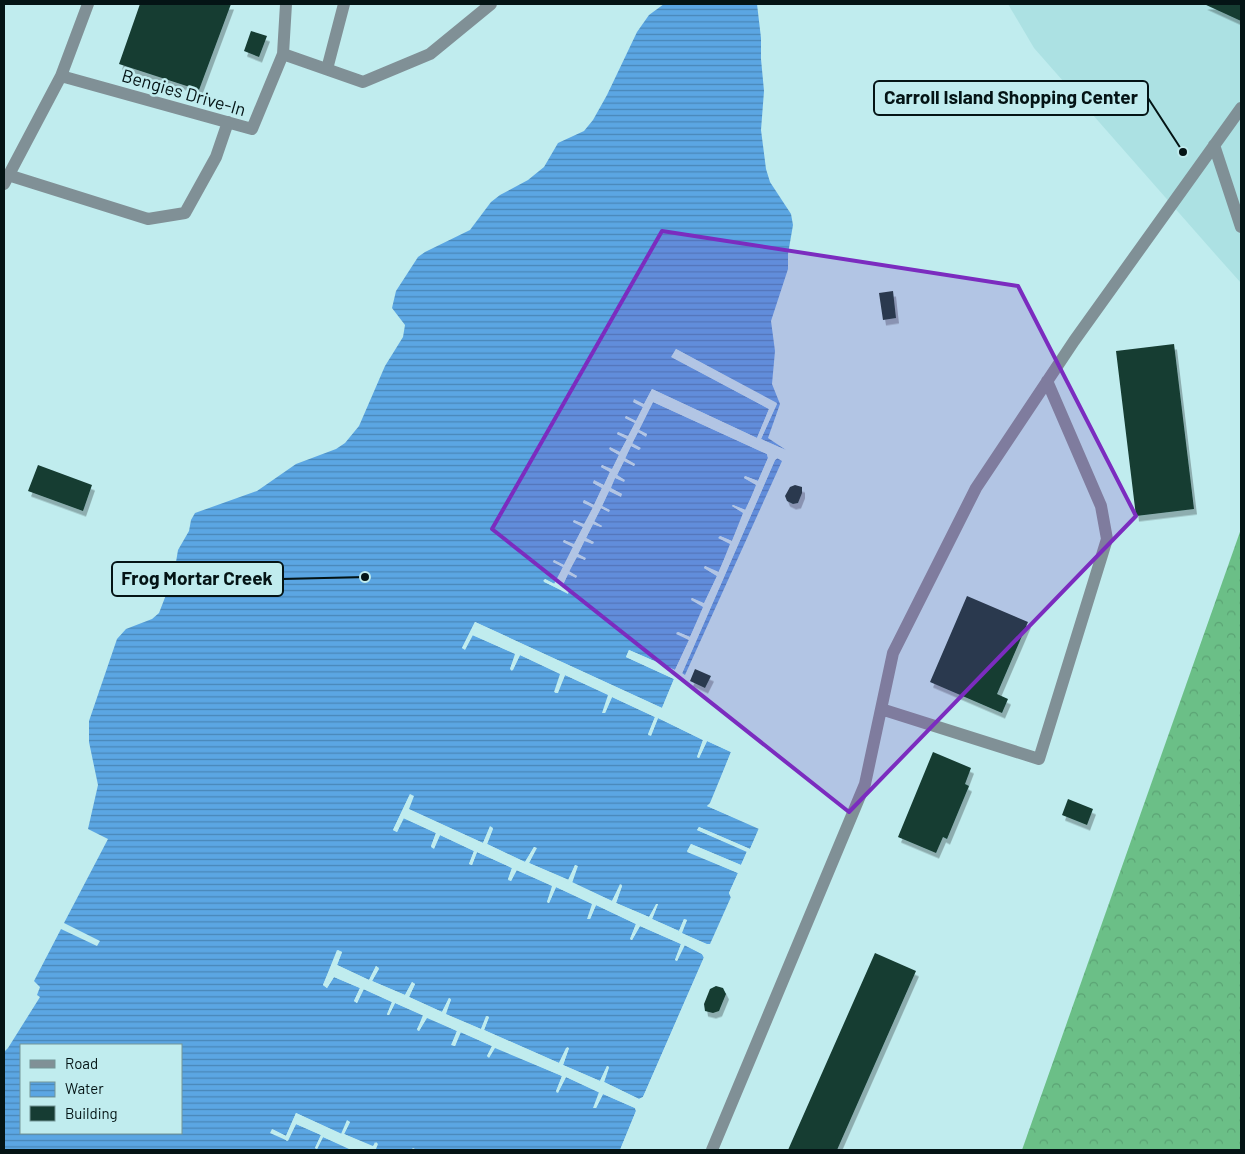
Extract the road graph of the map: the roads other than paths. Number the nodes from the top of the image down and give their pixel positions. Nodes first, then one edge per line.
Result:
1 (88, 4) edge
2 (286, 4) edge
3 (344, 4) edge
4 (491, 4) edge
5 (283, 54) junction
6 (327, 69) junction
7 (61, 76) junction
8 (1241, 108) edge
9 (228, 122) junction
10 (1214, 146) junction
11 (6, 179) edge
12 (1241, 227) edge
13 (1047, 381) junction
14 (881, 709) junction
15 (712, 1150) edge

1 - 7 lane
2 - 5 lane
3 - 6 lane
4 - 6 lane
5 - 6 lane
5 - 9 lane, Bengies Drive-In
7 - 9 lane, Bengies Drive-In
7 - 11 lane
8 - 10 lane
9 - 11 lane
10 - 12 lane
10 - 13 lane
13 - 14 lane
13 - 14 lane
14 - 15 lane

